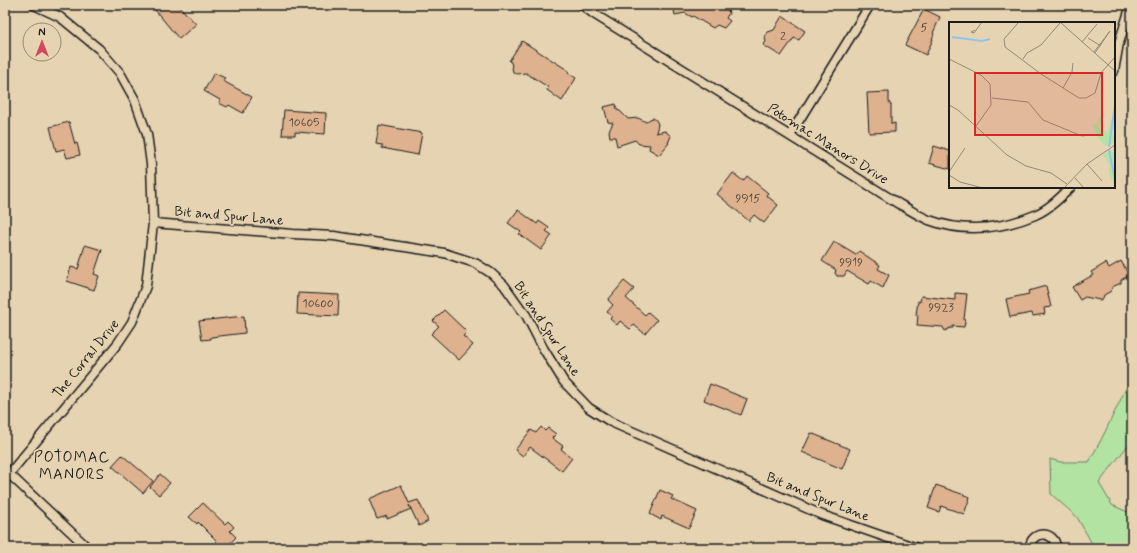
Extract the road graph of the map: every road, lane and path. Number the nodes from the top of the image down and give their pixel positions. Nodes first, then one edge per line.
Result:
1 (34, 5) edge
2 (582, 5) edge
3 (870, 5) edge
4 (1131, 5) edge
5 (1115, 65) edge
6 (790, 135) junction
7 (1070, 188) edge
8 (153, 222) junction
9 (7, 472) edge
10 (88, 548) edge
11 (917, 548) edge
12 (1030, 548) edge
13 (1056, 548) edge

1 - 8 street, The Corral Drive
2 - 6 street, Potomac Manors Drive
3 - 6 street
4 - 5 street
6 - 7 street, Potomac Manors Drive
8 - 9 street, The Corral Drive
8 - 11 street, Bit and Spur Lane
9 - 10 street
12 - 13 street

